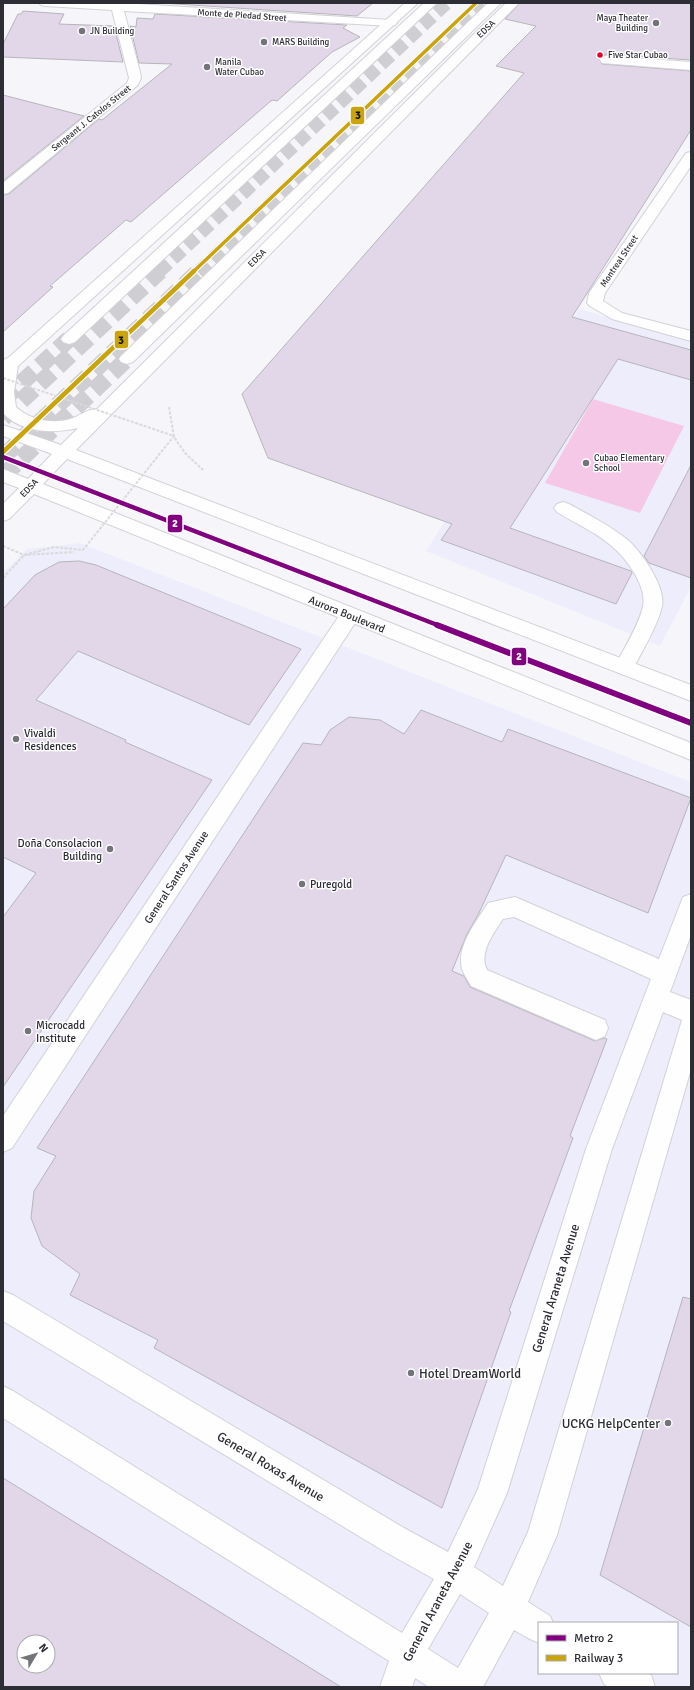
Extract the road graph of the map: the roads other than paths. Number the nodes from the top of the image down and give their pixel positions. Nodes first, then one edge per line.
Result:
1 (45, 3) edge
2 (412, 3) edge
3 (430, 3) edge
4 (496, 3) edge
5 (514, 3) edge
6 (117, 5) edge
7 (391, 23) junction
8 (606, 60) dead end
9 (691, 66) edge
10 (691, 156) edge
11 (3, 190) edge
12 (691, 336) edge
13 (69, 339) tunnel mouth
14 (127, 358) tunnel mouth
15 (7, 366) edge
16 (110, 404) junction
17 (3, 430) edge
18 (64, 452) junction
19 (3, 475) edge
20 (32, 486) junction
21 (563, 508) dead end
22 (3, 515) edge
23 (350, 615) junction
24 (624, 668) junction
25 (691, 693) edge
26 (691, 752) edge
27 (691, 904) edge
28 (660, 986) junction
29 (691, 1012) edge
30 (596, 1028) dead end
31 (691, 1028) edge
32 (3, 1139) edge
33 (3, 1305) edge
34 (3, 1401) edge
35 (455, 1573) junction
36 (509, 1608) junction
37 (538, 1626) edge
38 (407, 1655) junction
39 (618, 1674) edge
40 (396, 1687) edge
41 (459, 1687) edge
42 (465, 1687) edge
43 (639, 1687) edge

1 - 6 main road, Monte de Piedad Street
2 - 7 main road
3 - 13 main road
4 - 14 main road, EDSA
5 - 16 main road, EDSA
6 - 7 main road, Monte de Piedad Street
6 - 11 main road, Sergeant J. Catolos Street
7 - 15 main road
8 - 9 main road
10 - 12 main road, Montreal Street
15 - 16 main road
16 - 18 main road, EDSA
17 - 18 main road
18 - 20 main road, EDSA
18 - 24 main road
19 - 20 main road, Aurora Boulevard
20 - 22 main road, EDSA
20 - 23 main road, Aurora Boulevard
21 - 24 main road
23 - 26 main road, Aurora Boulevard
23 - 32 main road, General Santos Avenue
24 - 25 main road
27 - 28 main road, General Araneta Avenue
28 - 29 main road
28 - 30 main road
28 - 35 main road, General Araneta Avenue
31 - 36 main road
33 - 35 main road, General Roxas Avenue
34 - 38 main road
35 - 36 main road, General Roxas Avenue
35 - 38 main road, General Araneta Avenue
36 - 37 main road, General Roxas Avenue
36 - 42 main road
38 - 40 main road, General Araneta Avenue
38 - 41 main road
39 - 43 main road

